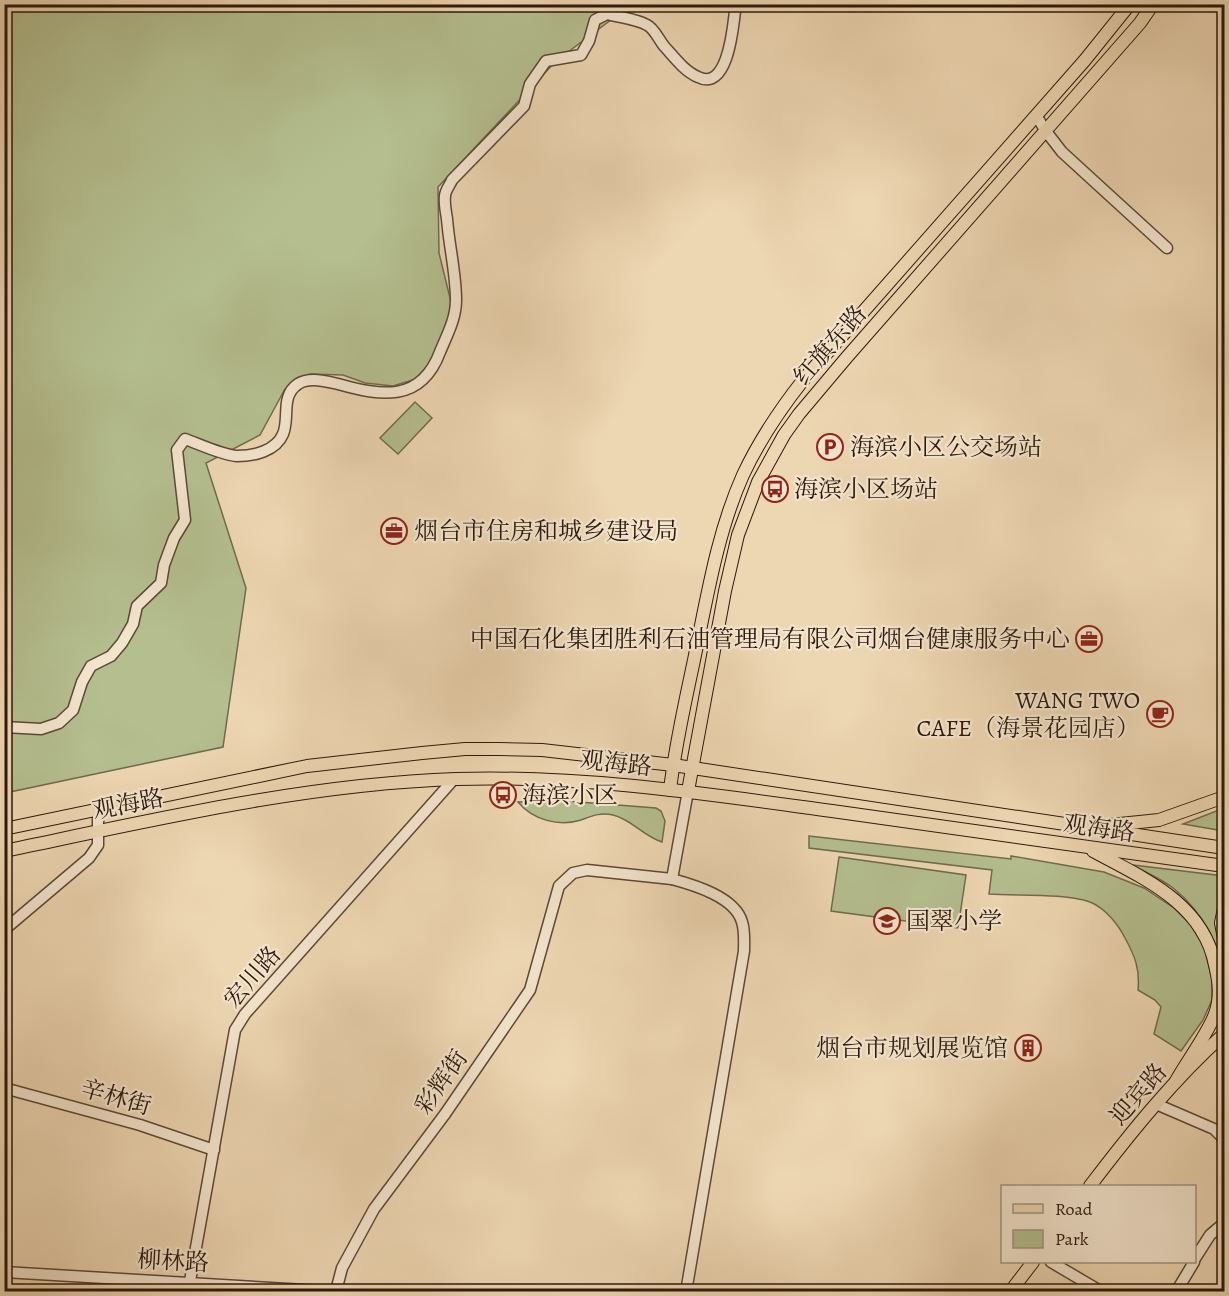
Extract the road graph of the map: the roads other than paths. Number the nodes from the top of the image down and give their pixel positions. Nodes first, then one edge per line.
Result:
1 (734, 4) edge
2 (1130, 4) edge
3 (1153, 4) edge
4 (1036, 115) junction
5 (1045, 130) junction
6 (1167, 248) dead end
7 (4, 727) edge
8 (673, 765) junction
9 (691, 768) junction
10 (454, 779) junction
11 (670, 789) junction
12 (688, 791) junction
13 (1224, 797) edge
14 (98, 808) junction
15 (1083, 826) junction
16 (4, 829) edge
17 (99, 831) junction
18 (1087, 848) junction
19 (1224, 848) edge
20 (4, 850) edge
21 (1224, 866) edge
22 (672, 879) junction
23 (1224, 908) edge
24 (4, 930) edge
25 (1224, 939) edge
26 (1224, 1035) edge
27 (1176, 1081) junction
28 (4, 1088) edge
29 (1156, 1104) junction
30 (1224, 1139) edge
31 (214, 1150) junction
32 (1091, 1185) edge
33 (1224, 1223) edge
34 (1196, 1258) edge
35 (1032, 1263) edge
36 (1053, 1263) edge
37 (1193, 1263) edge
38 (4, 1272) edge
39 (189, 1287) edge
40 (338, 1291) edge
41 (686, 1292) edge
42 (1010, 1292) edge
43 (1102, 1292) edge
44 (1176, 1292) edge

1 - 7 street
2 - 4 main road, 红旗东路
3 - 5 main road, 红旗东路
4 - 5 street
4 - 8 main road, 红旗东路
5 - 6 street
5 - 9 main road, 红旗东路
8 - 9 main road, 观海路
8 - 11 main road, 红旗东路
8 - 14 main road, 观海路
9 - 12 main road, 红旗东路
9 - 15 main road, 观海路
10 - 11 main road, 观海路
10 - 17 main road, 观海路
10 - 31 street, 宏川路
11 - 12 main road, 观海路
12 - 18 main road, 观海路
12 - 22 street
13 - 15 main road
14 - 16 main road, 观海路
14 - 17 street
15 - 19 main road
17 - 20 main road, 观海路
17 - 24 street
18 - 21 main road, 观海路
18 - 27 main road
22 - 40 street, 彩辉街
22 - 41 street
23 - 25 main road
26 - 27 main road, 迎宾路
27 - 29 main road, 迎宾路
28 - 31 street, 辛林街
29 - 30 street
29 - 32 main road, 迎宾路
31 - 39 street, 宏川路
33 - 34 street
35 - 42 main road
36 - 43 street
37 - 44 street
38 - 39 street, 柳林路
39 - 40 street, 柳林路

